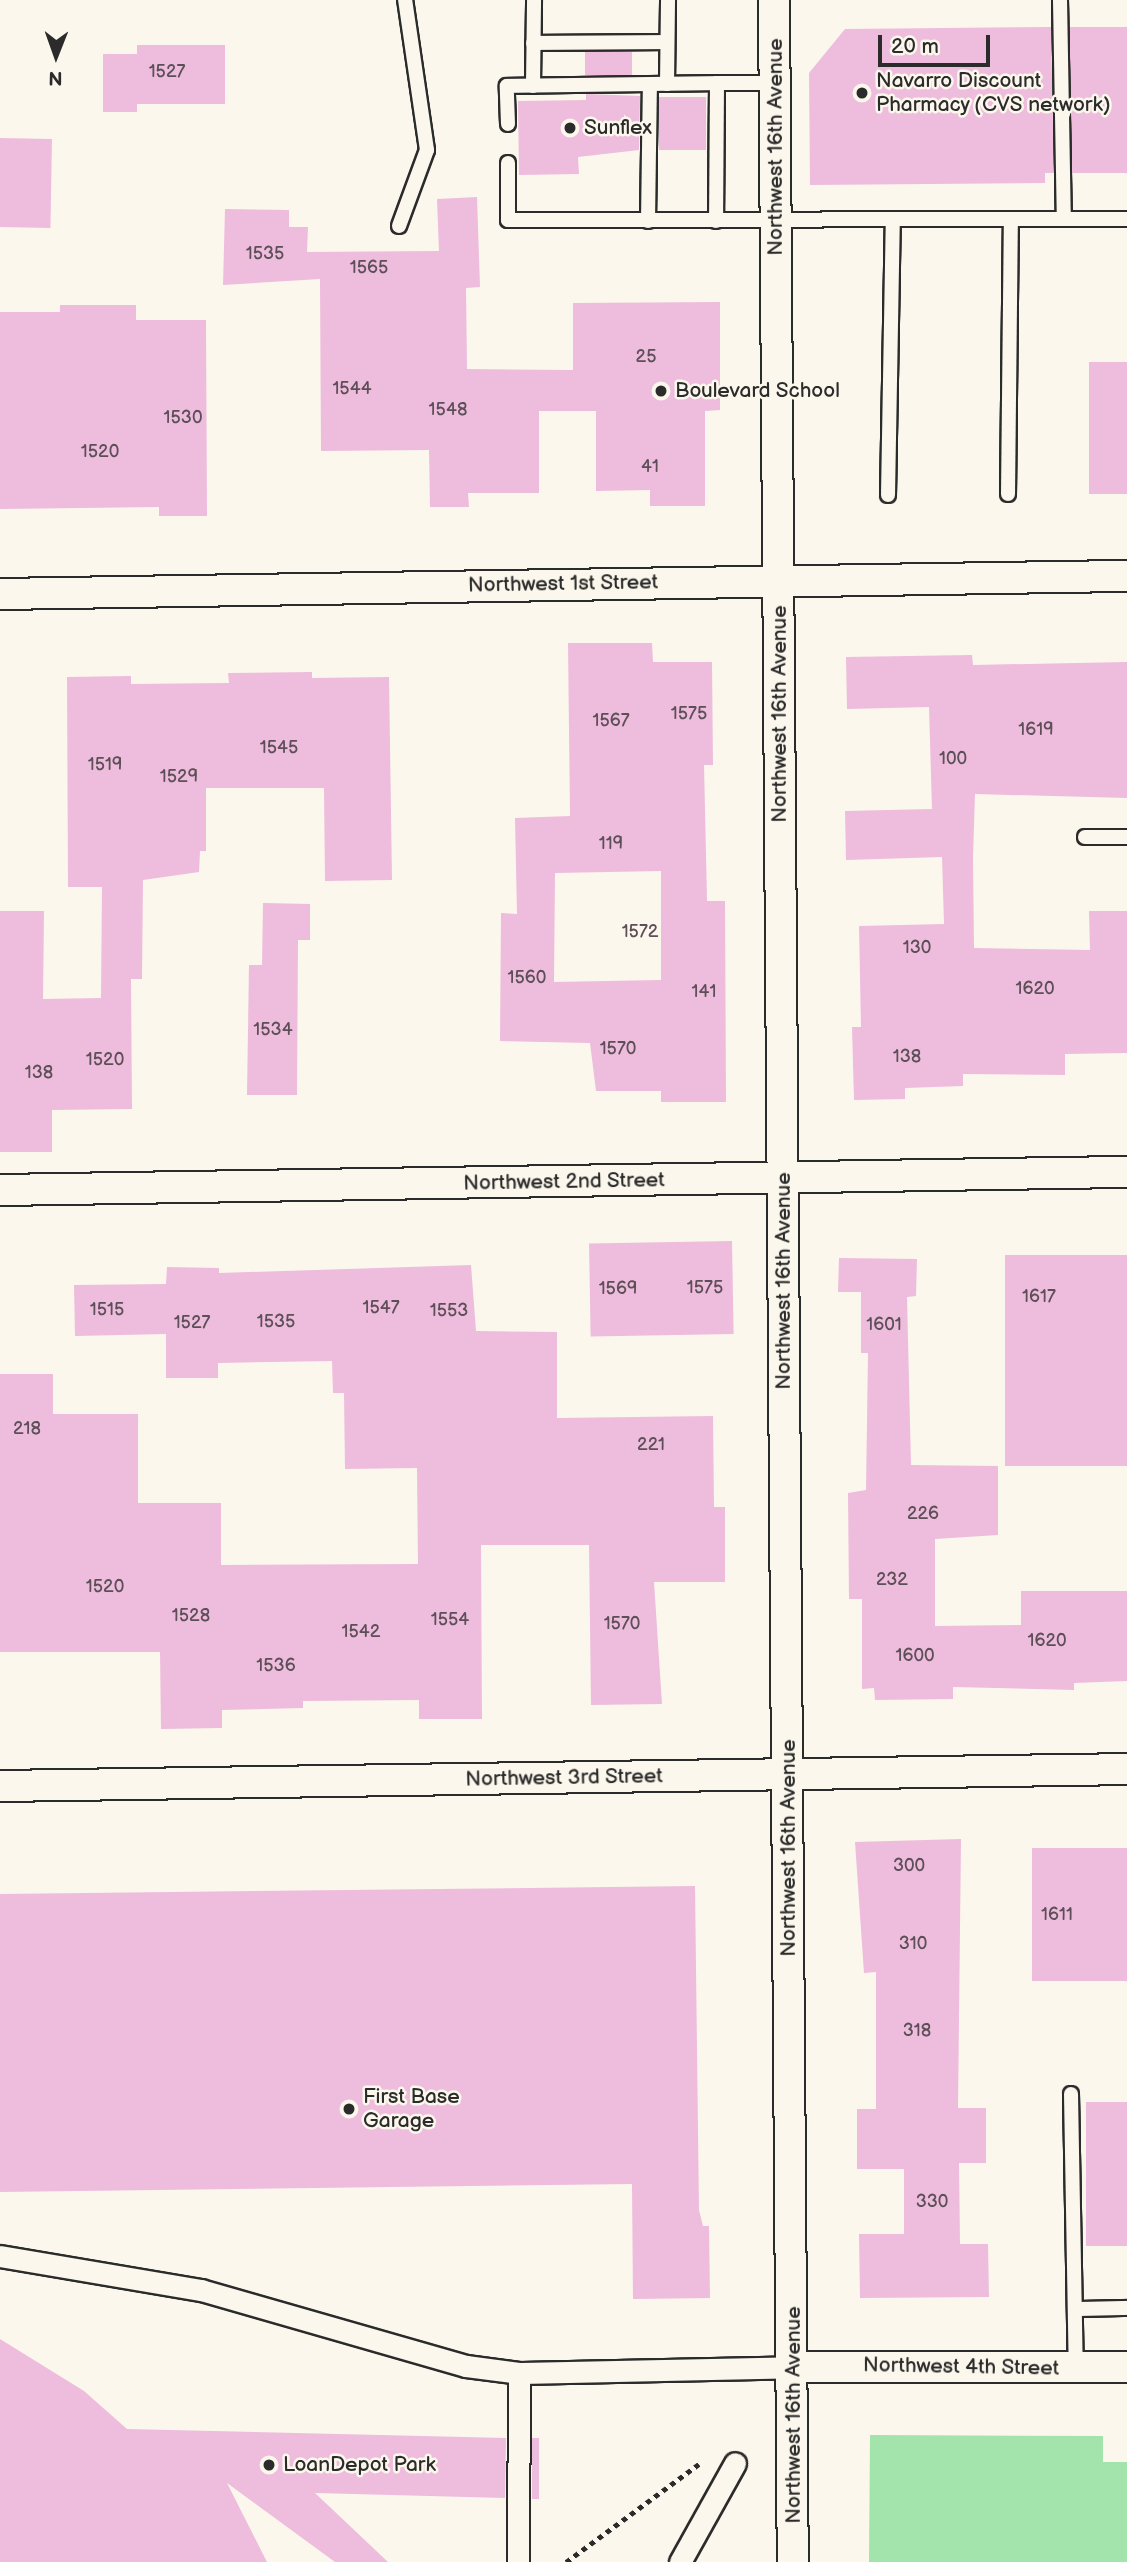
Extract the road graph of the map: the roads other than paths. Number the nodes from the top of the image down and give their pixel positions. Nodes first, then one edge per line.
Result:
1 (405, 0) edge
2 (534, 0) edge
3 (668, 0) edge
4 (774, 0) edge
5 (1060, 0) edge
6 (667, 42) junction
7 (533, 43) junction
8 (717, 83) junction
9 (776, 83) junction
10 (667, 84) junction
11 (650, 85) junction
12 (533, 86) junction
13 (508, 124) dead end
14 (508, 163) dead end
15 (1064, 219) junction
16 (1127, 219) edge
17 (1011, 220) junction
18 (648, 221) junction
19 (777, 221) junction
20 (893, 221) junction
21 (716, 222) junction
22 (400, 226) dead end
23 (1008, 494) dead end
24 (888, 495) dead end
25 (1127, 576) edge
26 (779, 581) junction
27 (0, 594) edge
28 (1085, 837) dead end
29 (1127, 837) edge
30 (1127, 1172) edge
31 (783, 1178) junction
32 (0, 1190) edge
33 (1127, 1769) edge
34 (789, 1775) junction
35 (0, 1786) edge
36 (1071, 2094) dead end
37 (0, 2256) edge
38 (1127, 2308) edge
39 (1075, 2309) junction
40 (796, 2367) junction
41 (1127, 2367) edge
42 (1076, 2368) junction
43 (519, 2373) junction
44 (735, 2463) dead end
45 (518, 2562) edge
46 (680, 2562) edge
47 (793, 2562) edge

1 - 22 lane
2 - 7 lane
3 - 6 lane
4 - 9 street, Northwest 16th Avenue
5 - 15 lane
6 - 7 lane
6 - 10 lane
7 - 12 lane
8 - 9 lane
8 - 10 lane
8 - 21 lane
9 - 19 street, Northwest 16th Avenue
10 - 11 lane
11 - 12 lane
11 - 18 lane
12 - 13 lane
14 - 18 lane
15 - 16 lane
15 - 17 lane
17 - 20 lane
17 - 23 lane
18 - 21 lane
19 - 20 lane
19 - 21 lane
19 - 26 street, Northwest 16th Avenue
20 - 24 lane
25 - 26 street, Northwest 1st Street
26 - 27 street, Northwest 1st Street
26 - 31 street, Northwest 16th Avenue
28 - 29 lane
30 - 31 street, Northwest 2nd Street
31 - 32 street, Northwest 2nd Street
31 - 34 street, Northwest 16th Avenue
33 - 34 street, Northwest 3rd Street
34 - 35 street, Northwest 3rd Street
34 - 40 street, Northwest 16th Avenue
36 - 39 lane
37 - 43 street
38 - 39 lane
39 - 42 lane
40 - 42 street, Northwest 4th Street
40 - 43 street
40 - 47 street, Northwest 16th Avenue
41 - 42 street, Northwest 4th Street
43 - 45 street
44 - 46 street

